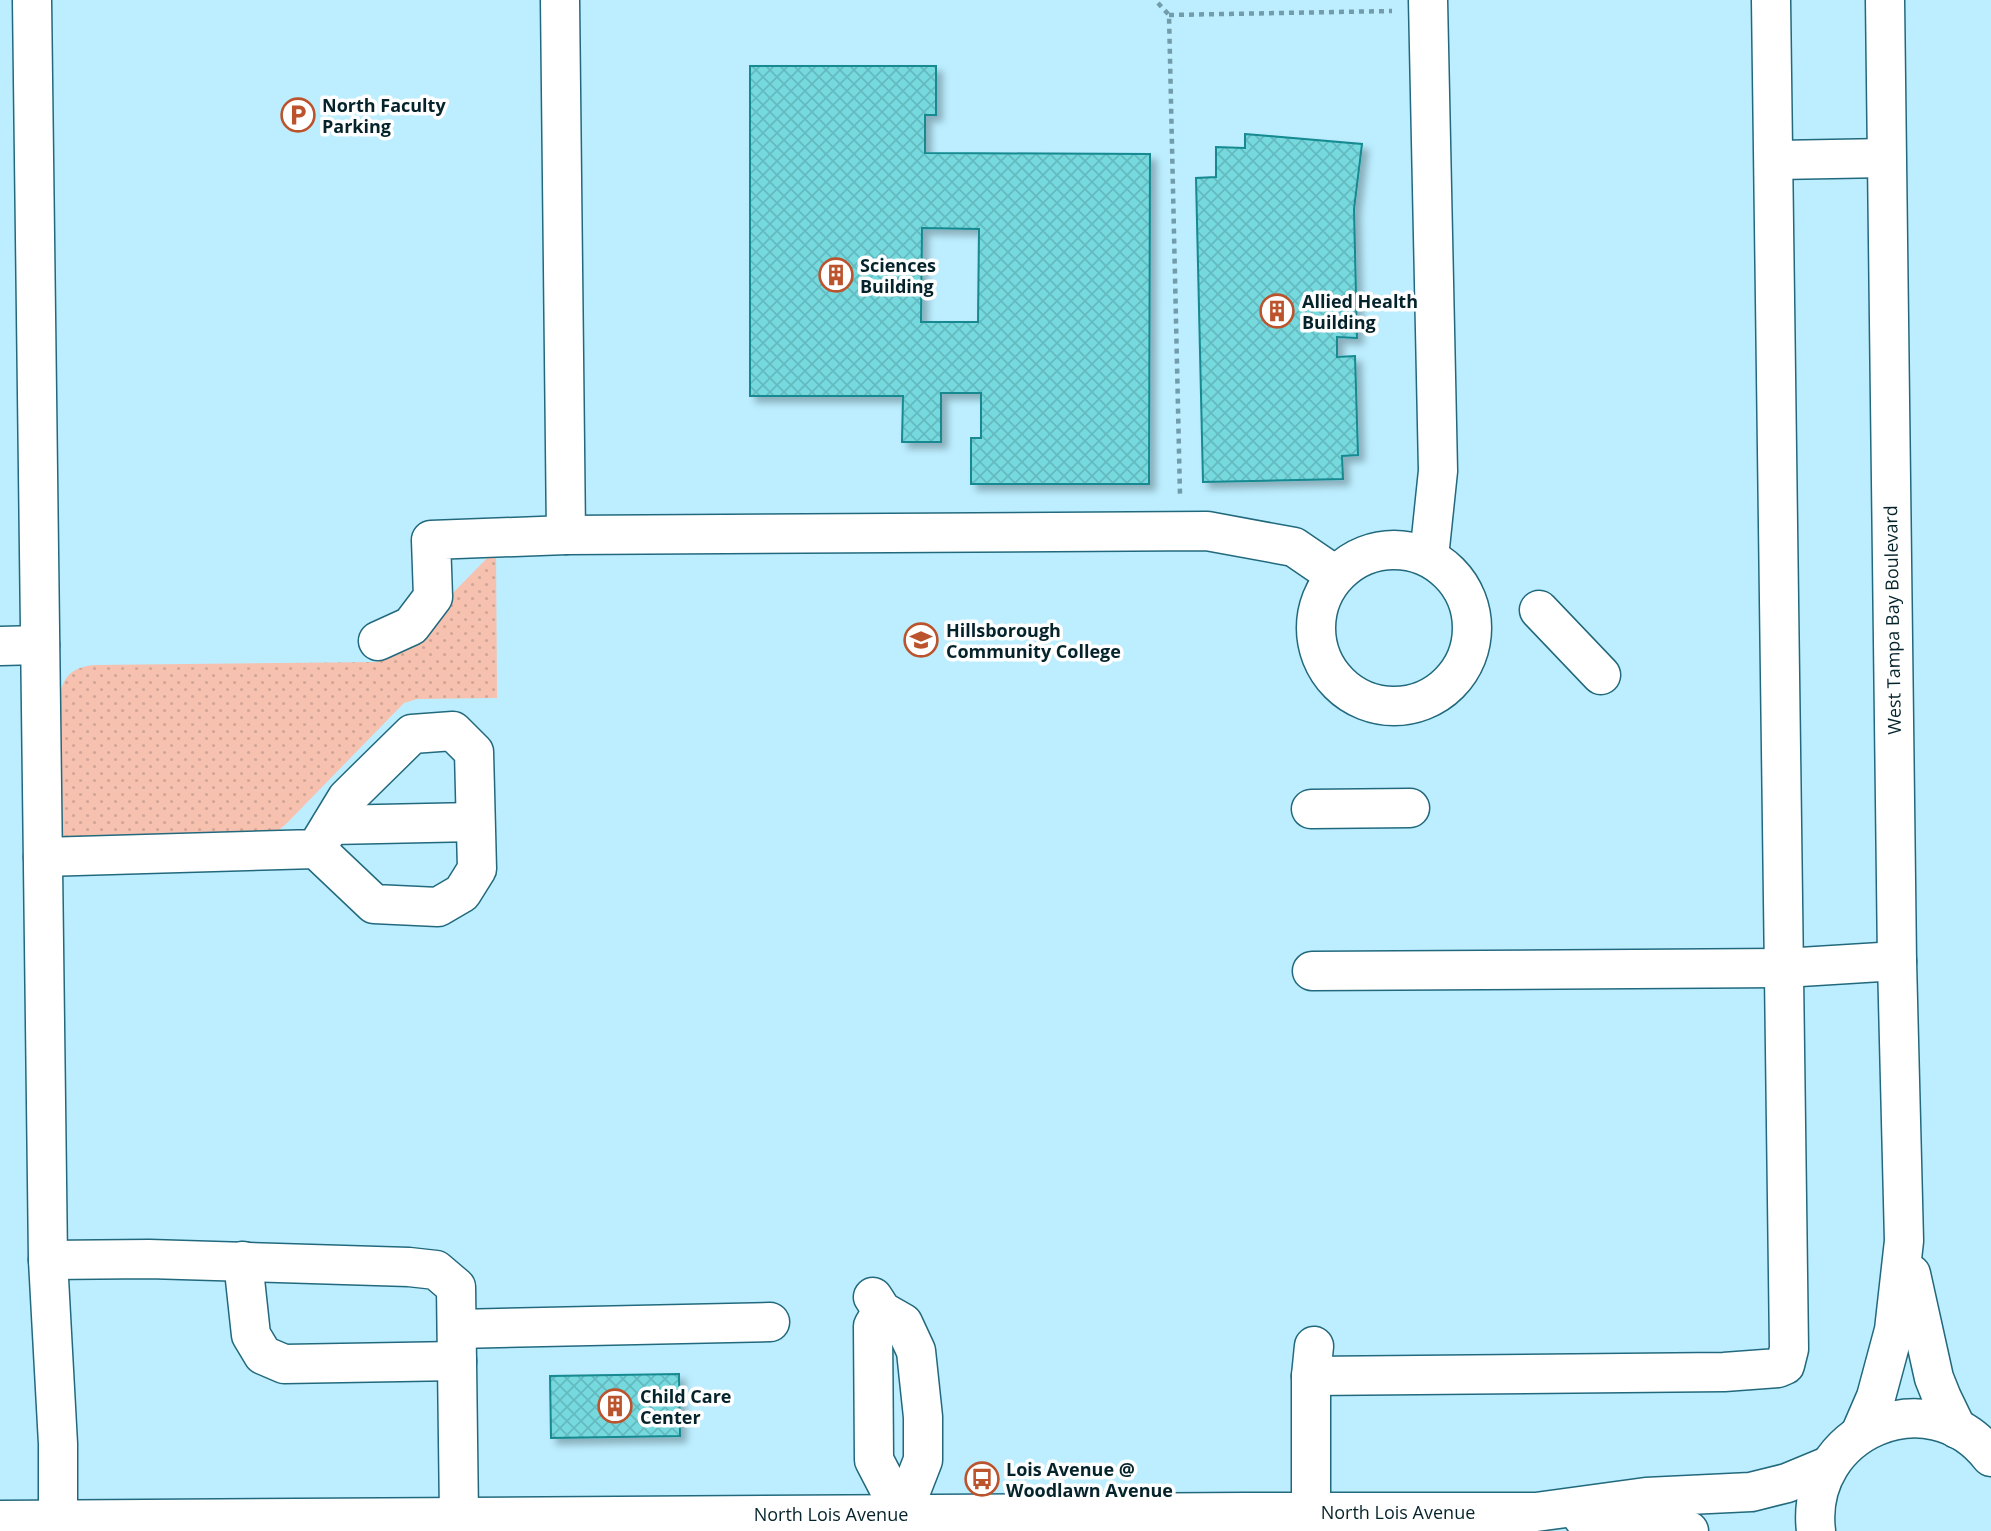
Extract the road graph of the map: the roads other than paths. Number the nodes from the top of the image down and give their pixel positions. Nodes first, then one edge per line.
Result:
1 (32, 0) edge
2 (559, 0) edge
3 (1771, 0) edge
4 (1885, 0) edge
5 (1428, 5) edge
6 (1886, 158) junction
7 (1774, 160) junction
8 (566, 535) junction
9 (1429, 557) junction
10 (1335, 575) junction
11 (1539, 610) dead end
12 (378, 641) dead end
13 (40, 645) junction
14 (0, 646) edge
15 (1601, 675) dead end
16 (1410, 808) dead end
17 (1311, 809) dead end
18 (475, 822) junction
19 (324, 837) junction
20 (43, 857) junction
21 (1897, 961) junction
22 (1784, 968) junction
23 (1312, 971) dead end
24 (1904, 1241) junction
25 (48, 1260) junction
26 (243, 1261) junction
27 (770, 1322) dead end
28 (457, 1345) junction
29 (1958, 1429) junction
30 (1860, 1434) junction
31 (1991, 1457) edge
32 (1828, 1466) junction
33 (1311, 1511) junction
34 (1535, 1512) junction
35 (459, 1516) junction
36 (58, 1519) junction
37 (0, 1520) edge
38 (1245, 1521) edge
39 (902, 1522) edge
40 (1689, 1531) edge
41 (1816, 1531) edge

1 - 13 street
2 - 8 street
3 - 7 street
4 - 6 street, West Tampa Bay Boulevard
5 - 9 street
6 - 7 street
6 - 21 street, West Tampa Bay Boulevard
7 - 22 street
8 - 10 street
8 - 12 street
9 - 10 street
9 - 10 street
11 - 15 street
13 - 14 street
13 - 20 street
16 - 17 street
18 - 19 street
18 - 19 street
18 - 19 street
19 - 20 street
20 - 25 street
21 - 22 street
21 - 24 street, West Tampa Bay Boulevard
22 - 23 street
22 - 33 street
24 - 29 street, West Tampa Bay Boulevard
24 - 30 street, West Tampa Bay Boulevard
25 - 26 street
25 - 36 street
26 - 28 street
26 - 28 street
27 - 28 street
28 - 35 street
29 - 30 street
29 - 31 street
30 - 32 street
32 - 34 street, North Lois Avenue
32 - 41 street
33 - 34 street, North Lois Avenue
33 - 38 street, North Lois Avenue
34 - 40 street, North Lois Avenue
35 - 36 street, North Lois Avenue
35 - 39 street, North Lois Avenue
36 - 37 street, North Lois Avenue
38 - 39 street, North Lois Avenue
39 - 39 street

